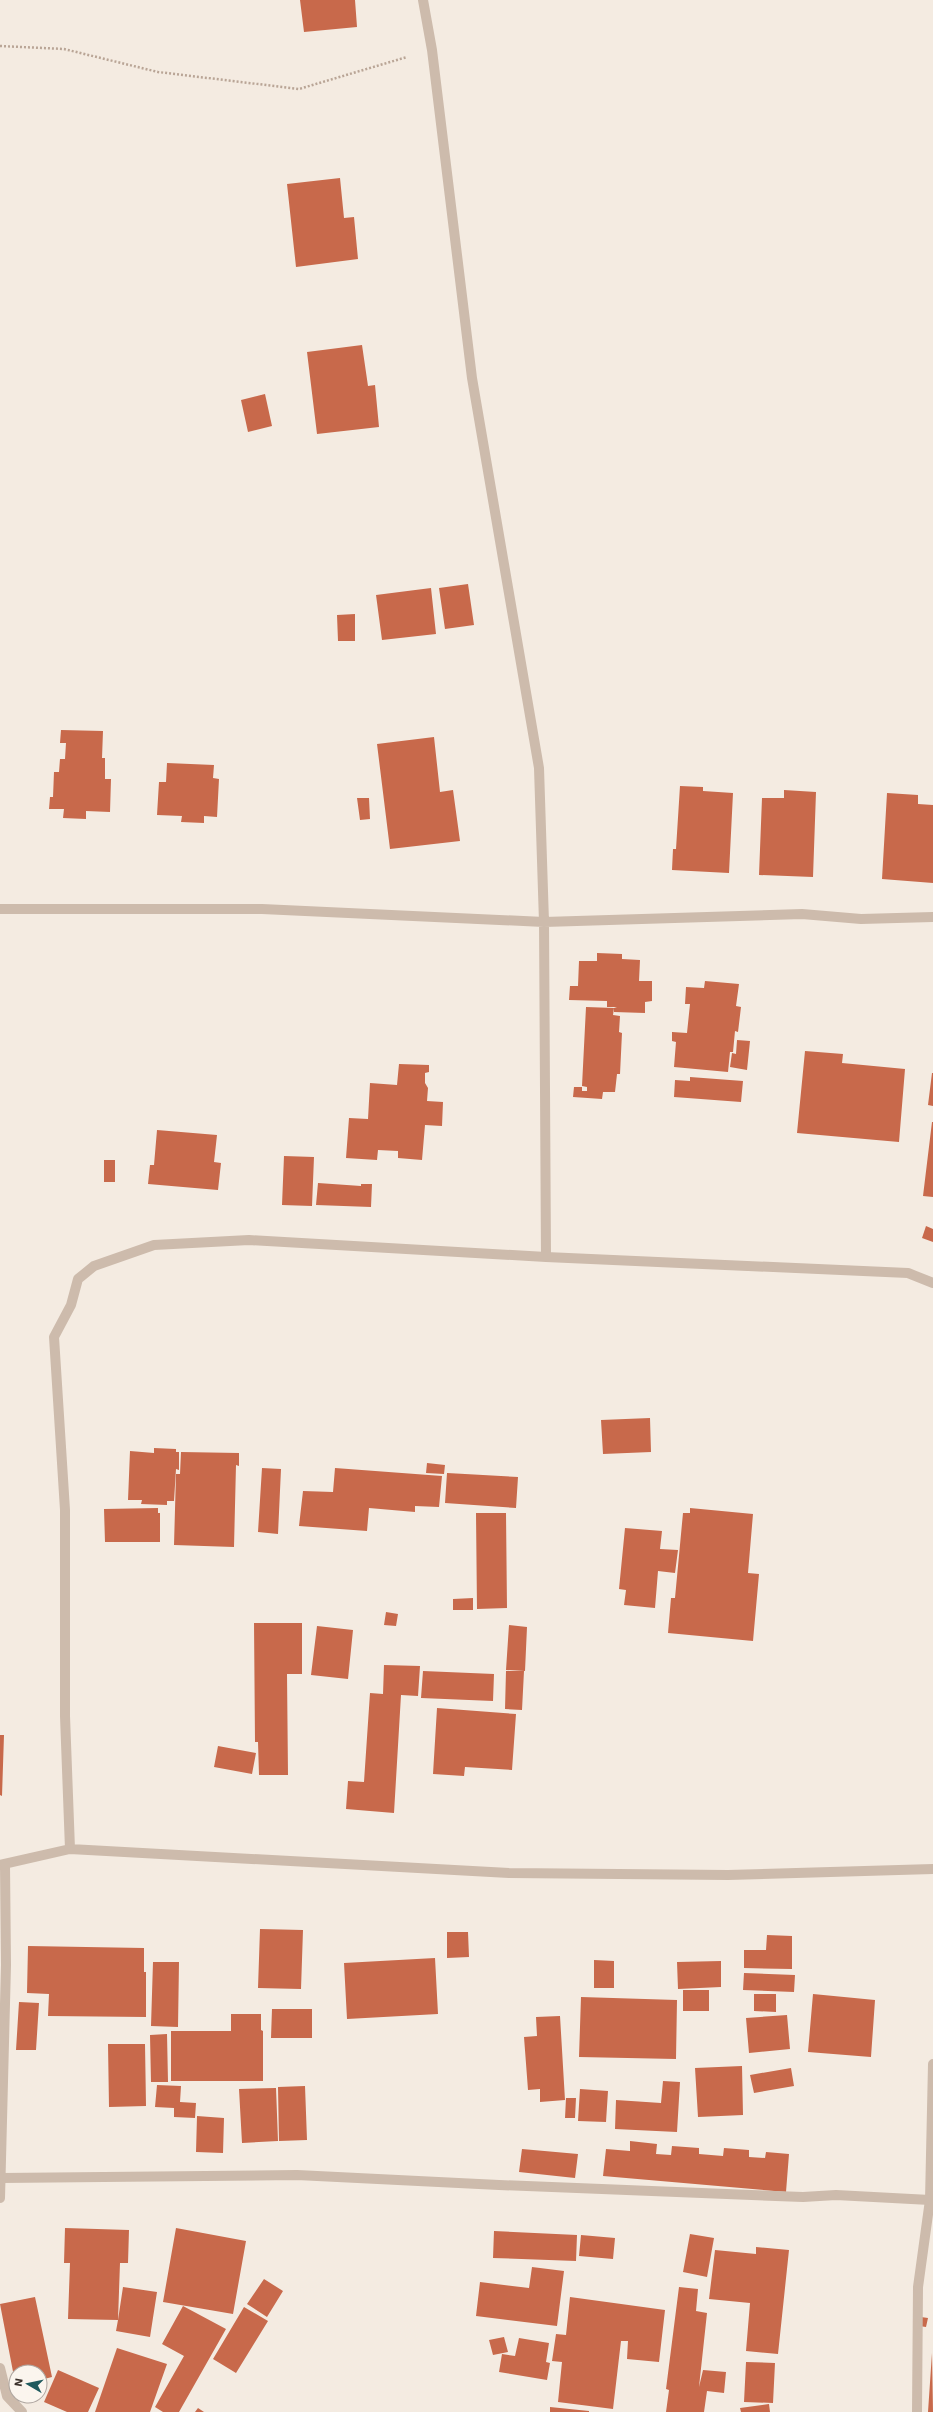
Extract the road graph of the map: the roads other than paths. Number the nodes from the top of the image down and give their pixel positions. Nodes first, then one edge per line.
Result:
1 (423, 0) edge
2 (0, 909) edge
3 (933, 917) edge
4 (544, 922) junction
5 (546, 1257) junction
6 (933, 1283) edge
7 (70, 1849) junction
8 (2, 1865) edge
9 (933, 1869) edge
10 (933, 2064) edge
11 (2, 2178) junction
12 (0, 2198) edge
13 (932, 2200) edge
14 (0, 2368) edge
15 (22, 2412) edge
16 (917, 2412) edge

1 - 4 street
2 - 4 street
3 - 4 street
4 - 5 street
5 - 6 street
5 - 7 street
7 - 8 street
7 - 9 street
8 - 11 street
10 - 13 street
11 - 12 street
11 - 13 street
13 - 16 street
14 - 15 street

